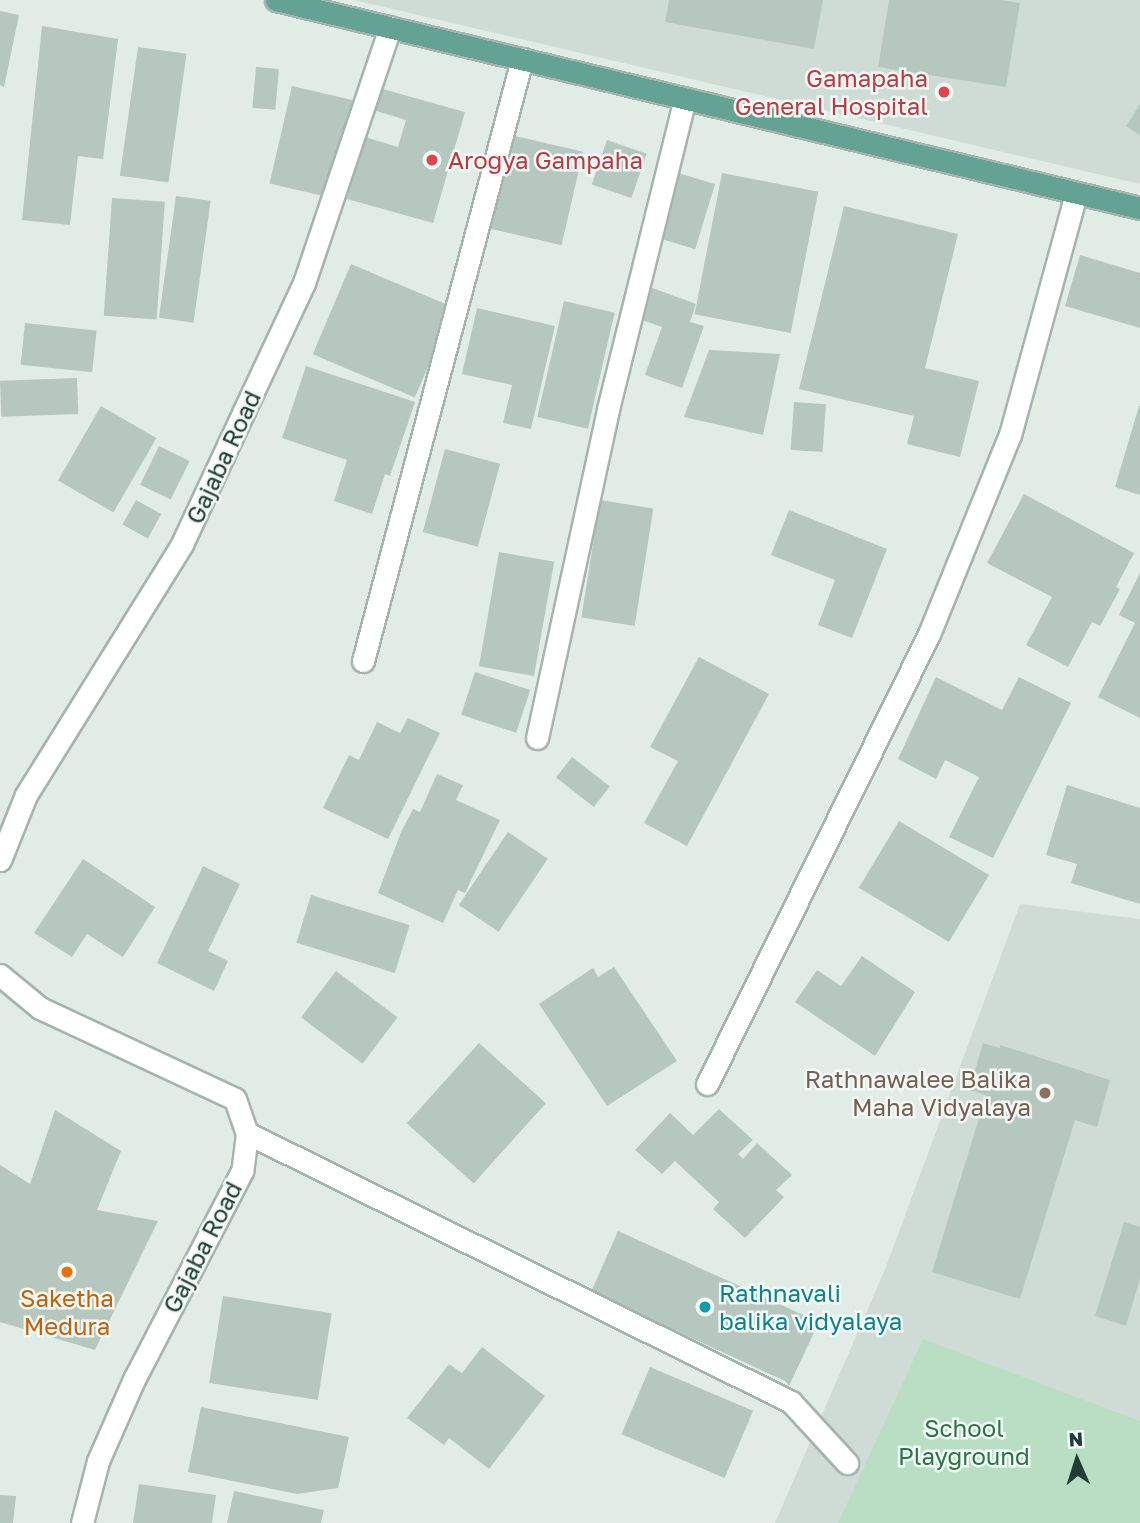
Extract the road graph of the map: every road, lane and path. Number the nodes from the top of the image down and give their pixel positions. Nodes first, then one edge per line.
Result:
1 (276, 0) edge
2 (390, 27) junction
3 (522, 59) junction
4 (685, 99) junction
5 (1076, 193) junction
6 (1140, 208) edge
7 (363, 661) dead end
8 (537, 738) dead end
9 (0, 860) edge
10 (0, 975) edge
11 (708, 1084) dead end
12 (247, 1133) junction
13 (847, 1463) dead end
14 (82, 1523) edge

1 - 2 main road
2 - 3 main road
2 - 9 street, Gajaba Road
3 - 4 main road
3 - 7 street
4 - 5 main road
4 - 8 street
5 - 6 main road
5 - 11 street
10 - 12 street, Gajaba Road
12 - 13 street
12 - 14 street, Gajaba Road

